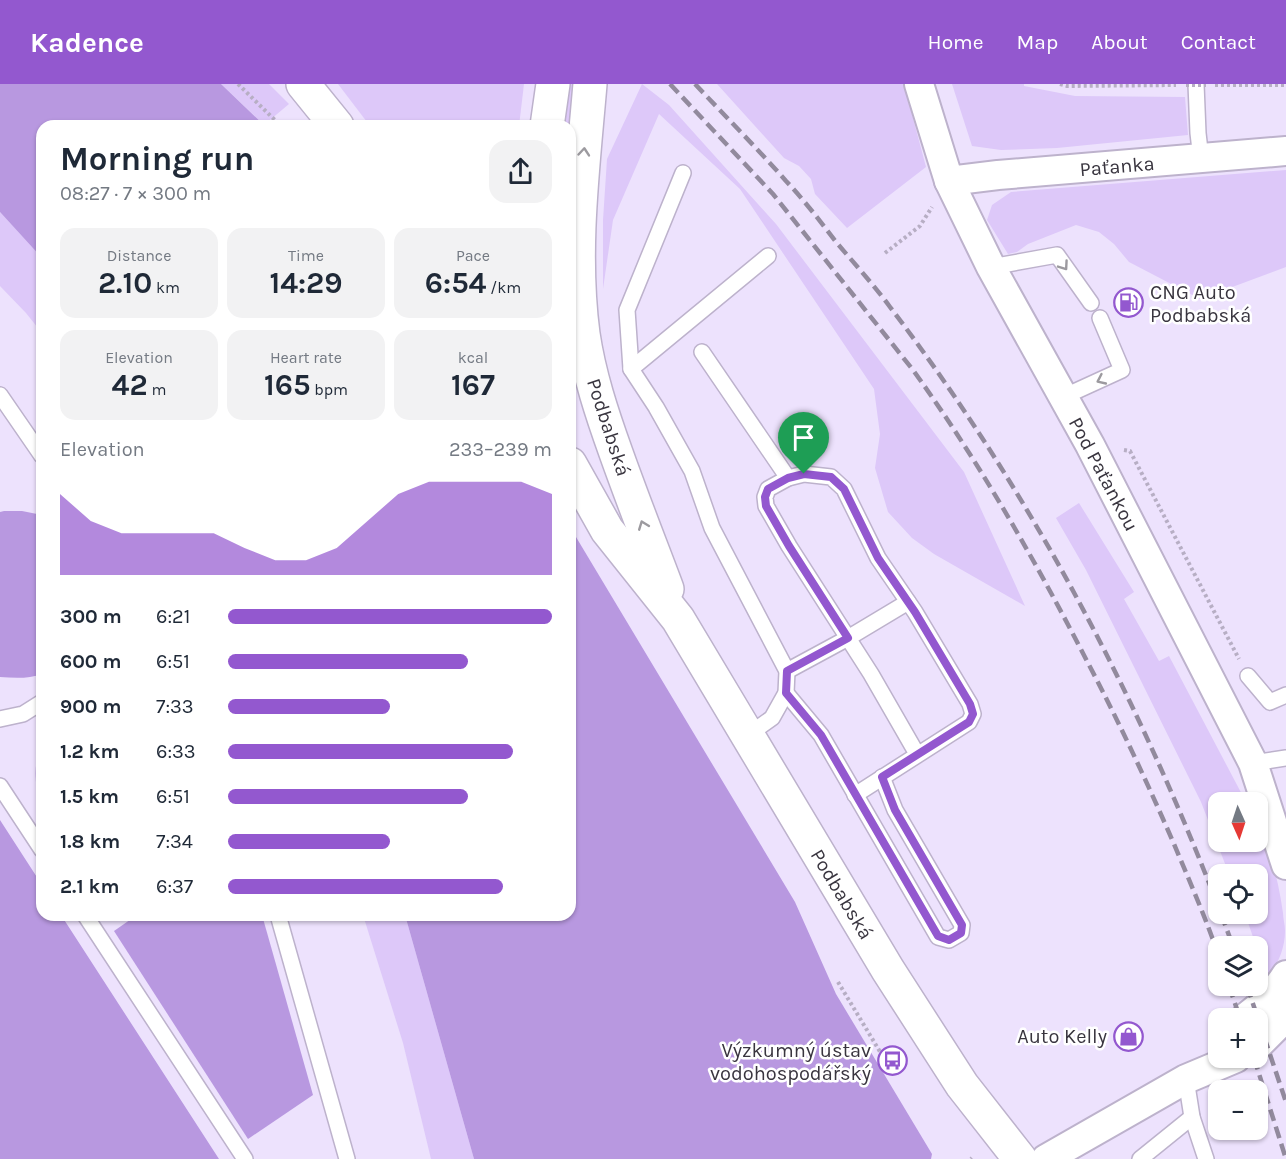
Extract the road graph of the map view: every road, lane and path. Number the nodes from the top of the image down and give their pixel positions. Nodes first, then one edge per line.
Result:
1 (238, 84) edge
2 (303, 84) edge
3 (553, 84) edge
4 (590, 84) edge
5 (919, 84) edge
6 (1060, 84) edge
7 (1092, 85) edge
8 (1196, 85) edge
9 (1286, 85) edge
10 (275, 120) edge
11 (332, 120) edge
12 (548, 120) edge
13 (1286, 151) edge
14 (1201, 159) junction
15 (683, 174) dead end
16 (949, 181) junction
17 (576, 248) edge
18 (885, 253) dead end
19 (768, 256) dead end
20 (991, 267) junction
21 (576, 293) edge
22 (1090, 303) dead end
23 (1100, 318) dead end
24 (702, 352) dead end
25 (576, 367) edge
26 (631, 369) junction
27 (0, 395) edge
28 (596, 398) junction
29 (1063, 398) junction
30 (1090, 445) junction
31 (36, 447) edge
32 (576, 474) edge
33 (788, 478) junction
34 (908, 602) junction
35 (678, 619) junction
36 (848, 638) junction
37 (787, 671) junction
38 (1248, 676) joint
39 (786, 693) junction
40 (1286, 695) edge
41 (36, 706) edge
42 (0, 719) edge
43 (748, 735) junction
44 (917, 754) junction
45 (1286, 758) edge
46 (1254, 763) junction
47 (882, 777) junction
48 (0, 786) edge
49 (855, 795) junction
50 (1280, 829) edge
51 (36, 841) edge
52 (1286, 865) edge
53 (89, 921) edge
54 (280, 921) edge
55 (1286, 975) edge
56 (838, 982) dead end
57 (1258, 1008) edge
58 (1286, 1012) edge
59 (1268, 1035) edge
60 (1208, 1054) edge
61 (888, 1065) dead end
62 (1212, 1068) edge
63 (1186, 1079) junction
64 (1192, 1117) junction
65 (245, 1159) edge
66 (347, 1159) edge
67 (1020, 1159) edge
68 (1046, 1159) edge
69 (1140, 1159) edge
70 (1206, 1159) edge

1 - 10 path
2 - 11 main road
3 - 12 main road
17 -> 4 main road, Podbabská
5 - 16 street, Pod Paťankou
6 - 7 path
7 - 8 path
8 - 9 path
8 - 14 lane
13 - 14 street, Paťanka
14 - 16 street, Paťanka
15 - 26 lane
16 - 18 path
16 - 20 street, Pod Paťankou
19 - 26 lane
20 -> 22 lane
20 - 29 street, Pod Paťankou
21 - 28 main road, Podbabská
23 -> 29 lane
24 - 33 lane
25 - 28 main road
26 - 37 lane
27 - 31 lane
35 -> 28 main road, Podbabská
29 - 30 street, Pod Paťankou
30 - 38 path
30 - 46 street, Pod Paťankou
32 - 35 main road, Podbabská
33 - 34 lane
33 - 36 lane
34 - 36 lane
34 - 44 lane
35 - 43 main road, Podbabská
36 - 37 lane
36 - 44 lane
37 - 39 lane
38 - 40 lane
39 - 43 lane
39 - 49 lane
41 - 42 lane
43 - 67 main road, Podbabská
44 - 47 lane
45 - 46 lane
46 - 50 street, Pod Paťankou
47 - 49 lane
47 - 49 lane
48 - 51 lane
50 - 52 street, Pod Paťankou
53 - 65 lane
54 - 66 lane
55 - 57 street
56 - 61 path
58 - 59 street
60 - 63 street
62 - 63 street
63 - 64 lane
63 - 68 street
64 - 69 lane
64 - 70 lane

